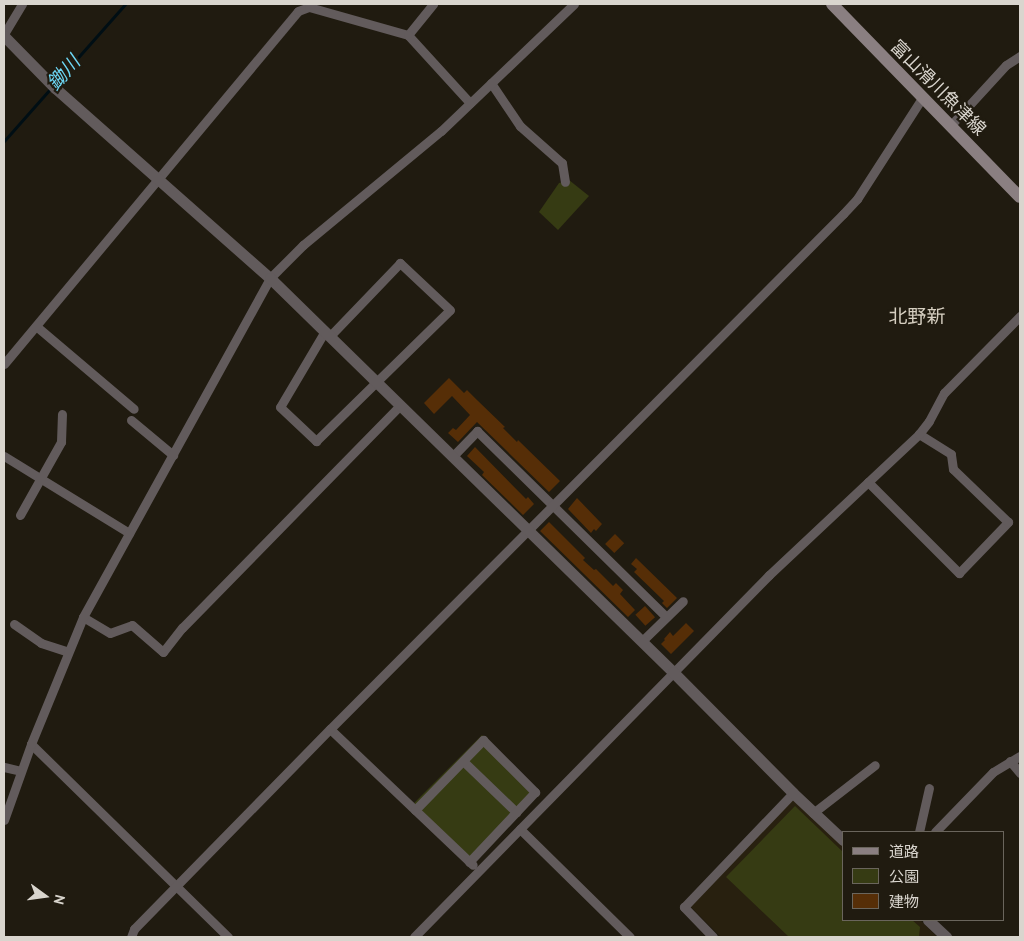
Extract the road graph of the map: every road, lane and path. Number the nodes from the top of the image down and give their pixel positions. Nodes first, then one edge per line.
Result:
1 (22, 4) edge
2 (433, 4) edge
3 (574, 4) edge
4 (832, 4) edge
5 (4, 35) edge
6 (408, 35) junction
7 (1020, 56) edge
8 (491, 83) junction
9 (922, 98) junction
10 (470, 103) junction
11 (951, 125) junction
12 (157, 178) junction
13 (565, 182) dead end
14 (1020, 197) edge
15 (270, 278) junction
16 (1020, 316) edge
17 (36, 326) junction
18 (327, 334) junction
19 (4, 364) edge
20 (375, 381) junction
21 (400, 406) junction
22 (134, 410) dead end
23 (62, 414) dead end
24 (131, 420) dead end
25 (919, 434) junction
26 (173, 454) junction
27 (4, 456) edge
28 (453, 456) junction
29 (40, 478) junction
30 (868, 482) junction
31 (554, 504) junction
32 (20, 516) dead end
33 (528, 530) junction
34 (129, 532) junction
35 (683, 601) dead end
36 (83, 617) junction
37 (666, 617) junction
38 (14, 624) dead end
39 (642, 641) junction
40 (68, 652) junction
41 (673, 672) junction
42 (330, 729) junction
43 (31, 744) junction
44 (1020, 756) edge
45 (463, 761) junction
46 (1010, 761) junction
47 (874, 765) dead end
48 (4, 767) edge
49 (22, 771) junction
50 (1020, 773) edge
51 (929, 788) dead end
52 (793, 794) junction
53 (415, 810) junction
54 (516, 812) junction
55 (814, 813) junction
56 (4, 820) edge
57 (520, 829) junction
58 (919, 831) edge
59 (936, 831) edge
60 (842, 839) edge
61 (469, 862) junction
62 (478, 871) junction
63 (176, 886) junction
64 (929, 921) edge
65 (130, 937) edge
66 (228, 937) edge
67 (414, 937) edge
68 (630, 937) edge
69 (714, 937) edge
70 (946, 937) edge

1 - 5 street
2 - 6 street
3 - 8 street
4 - 9 main road, 富山滑川魚津線
5 - 12 street
6 - 10 street
6 - 12 street
7 - 11 street
8 - 10 street
8 - 13 street
9 - 11 main road, 富山滑川魚津線
9 - 31 street
10 - 15 street
11 - 14 main road, 富山滑川魚津線
12 - 15 street
12 - 17 street
15 - 18 street
15 - 26 street
16 - 25 street
17 - 19 street
17 - 22 street
18 - 20 street
18 - 20 street
18 - 20 street
20 - 21 street
21 - 28 street
21 - 36 street
23 - 29 street
24 - 26 street
25 - 30 street
25 - 30 street
26 - 34 street
27 - 29 street
28 - 31 street
28 - 33 street
29 - 32 street
29 - 34 street
30 - 41 street
31 - 33 street
31 - 37 street
33 - 39 street
33 - 42 street
34 - 36 street
35 - 37 street
36 - 40 street
37 - 39 street
38 - 40 street
39 - 41 street
40 - 43 street
41 - 52 street
41 - 57 street
42 - 53 street
42 - 63 street
43 - 49 street
43 - 63 street
44 - 46 street
45 - 53 street
45 - 54 street
45 - 54 street
46 - 50 street
46 - 59 street
47 - 55 street
48 - 49 street
49 - 56 street
51 - 58 street
52 - 55 street
52 - 69 street
53 - 61 street
54 - 61 street
55 - 60 street
57 - 62 street
57 - 68 street
61 - 62 street
62 - 67 street
63 - 65 street
63 - 66 street
64 - 70 street

